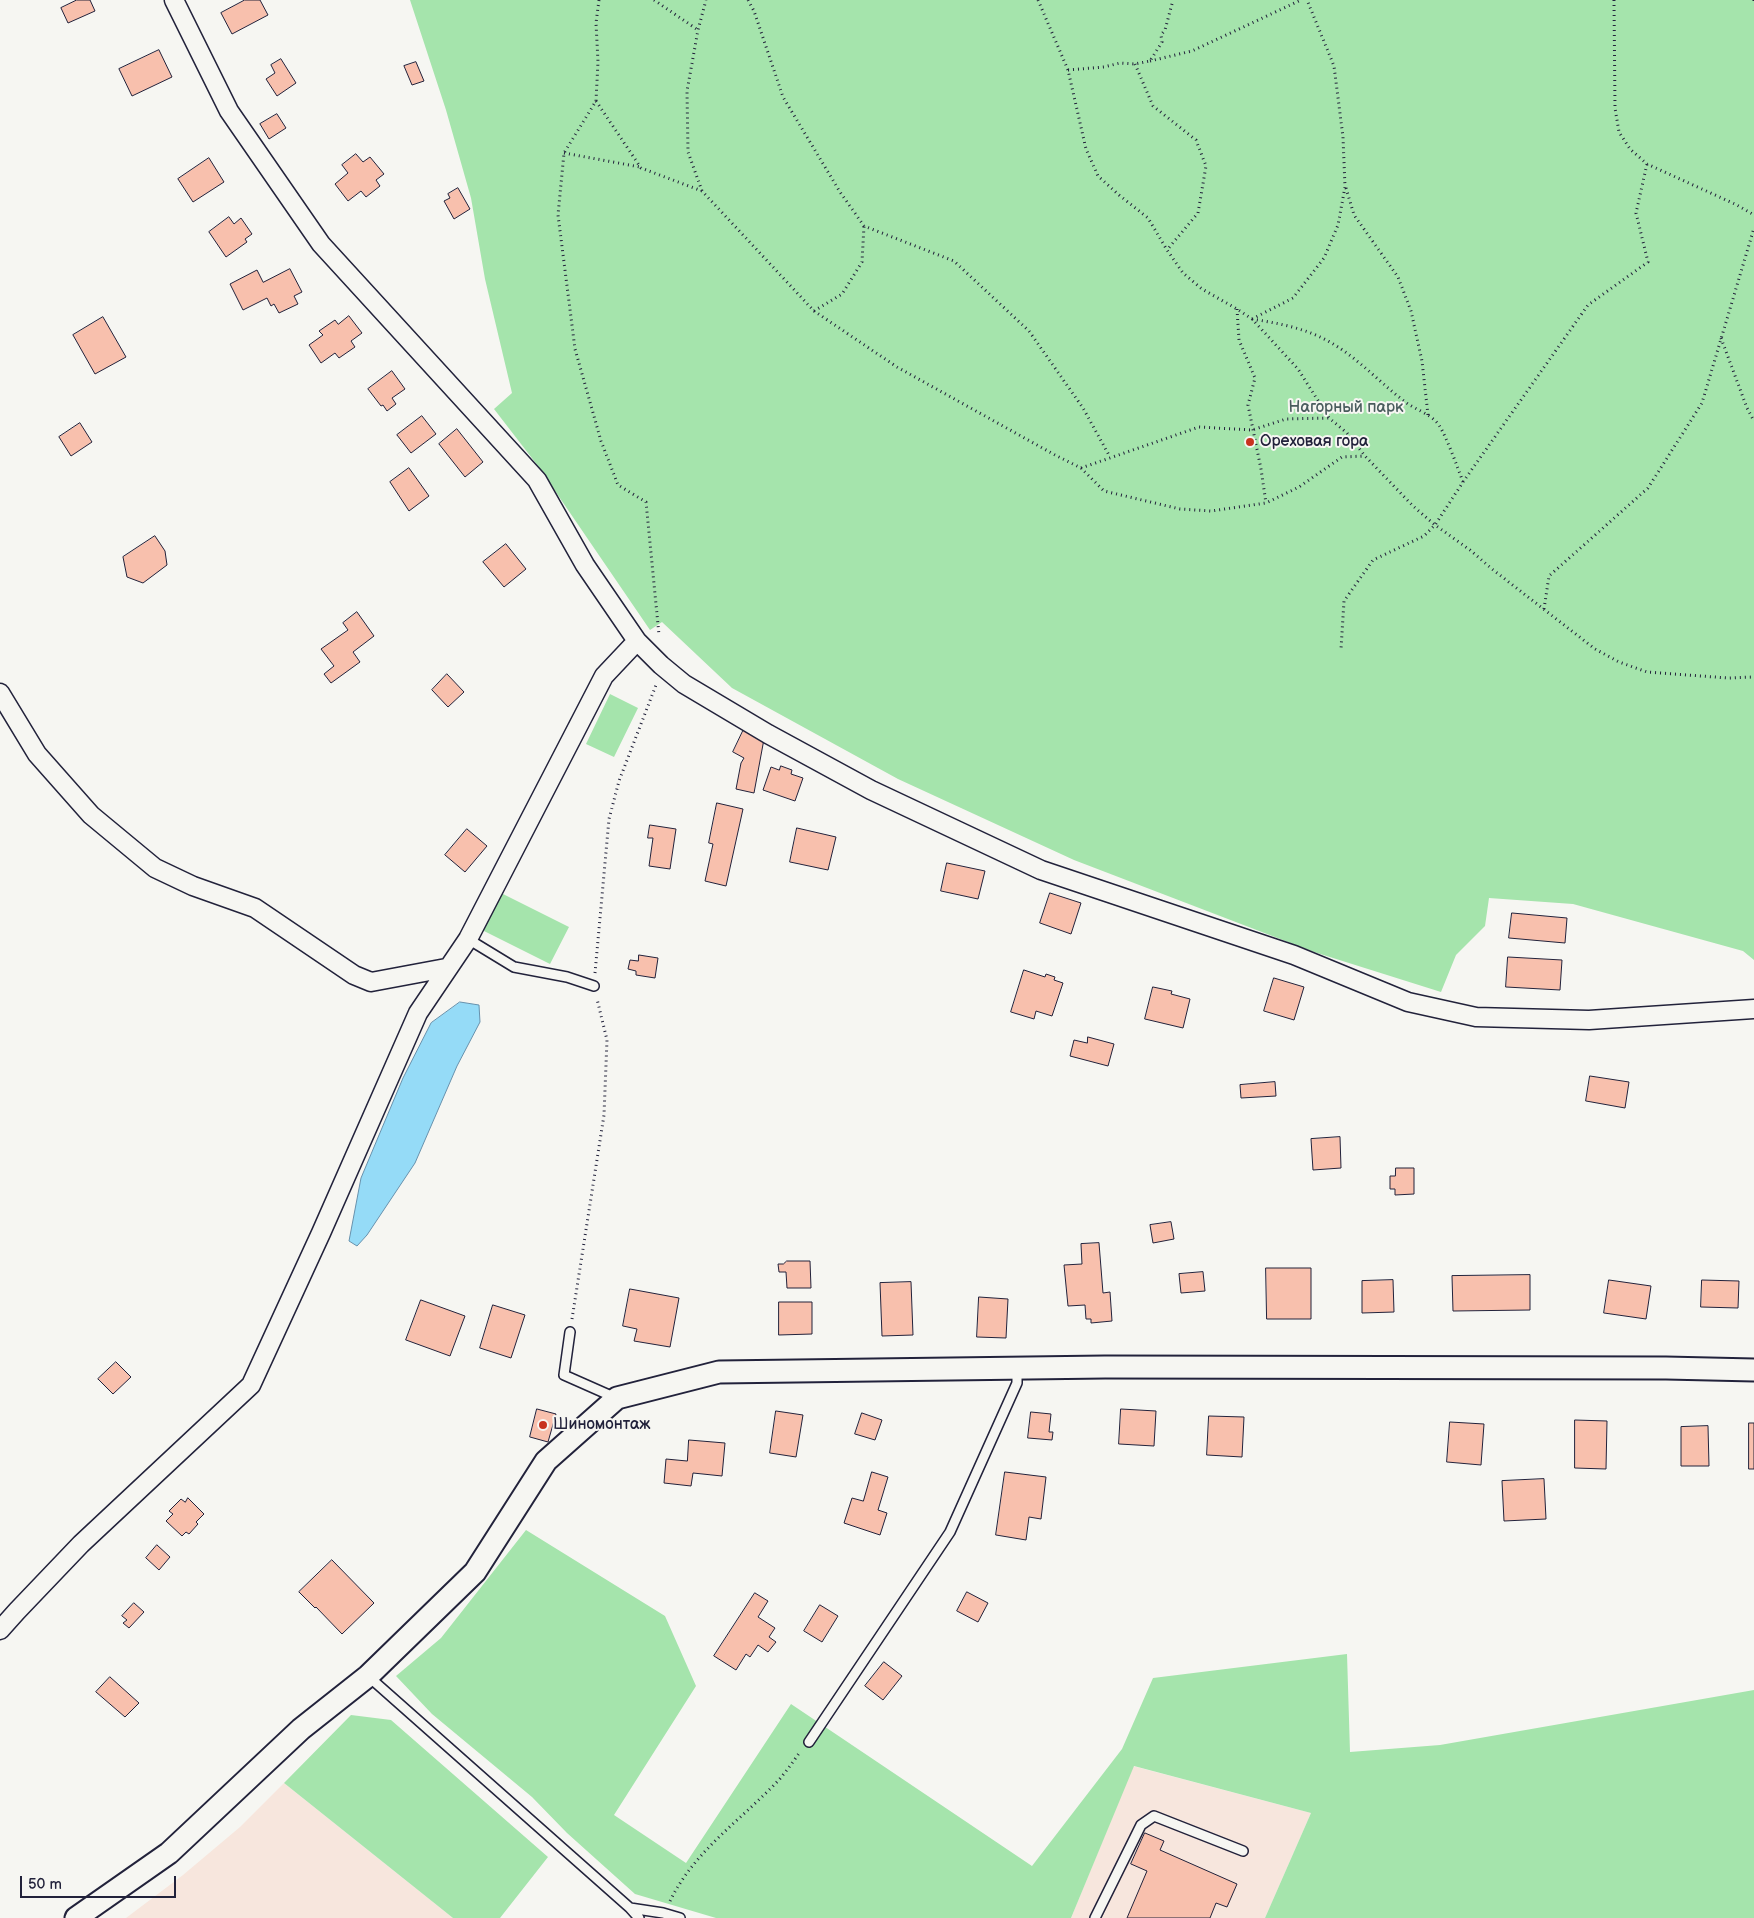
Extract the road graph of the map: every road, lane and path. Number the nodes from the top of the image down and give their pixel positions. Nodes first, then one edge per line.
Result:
1 (174, 0) edge
2 (598, 0) edge
3 (654, 0) edge
4 (706, 0) edge
5 (748, 0) edge
6 (1038, 0) edge
7 (1173, 0) edge
8 (1301, 0) edge
9 (1308, 0) edge
10 (1614, 0) edge
11 (698, 30) junction
12 (1150, 61) junction
13 (1135, 64) junction
14 (1068, 70) junction
15 (596, 101) junction
16 (564, 153) junction
17 (1648, 164) junction
18 (641, 168) junction
19 (1346, 187) junction
20 (702, 192) junction
21 (1754, 215) edge
22 (864, 226) junction
23 (1754, 228) edge
24 (1167, 250) junction
25 (1237, 309) junction
26 (814, 311) junction
27 (1252, 319) junction
28 (1721, 338) junction
29 (1428, 415) junction
30 (1329, 418) junction
31 (1754, 421) edge
32 (1252, 430) junction
33 (1365, 456) junction
34 (1110, 457) junction
35 (1080, 468) junction
36 (1463, 482) junction
37 (1266, 503) junction
38 (1435, 525) junction
39 (1544, 610) junction
40 (637, 641) junction
41 (1341, 649) dead end
42 (661, 665) junction
43 (1754, 677) edge
44 (0, 693) edge
45 (468, 938) junction
46 (446, 968) junction
47 (594, 986) dead end
48 (1754, 1010) edge
49 (570, 1332) dead end
50 (1017, 1368) junction
51 (1754, 1370) edge
52 (617, 1398) junction
53 (0, 1630) edge
54 (368, 1676) junction
55 (808, 1742) joint
56 (1243, 1851) dead end
57 (630, 1908) junction
58 (664, 1913) junction
59 (76, 1918) edge
60 (639, 1918) edge
61 (680, 1918) edge
62 (1095, 1918) edge

1 - 40 street
2 - 15 path
3 - 11 path
4 - 11 path
5 - 22 path
6 - 14 path
7 - 12 path
8 - 12 path
9 - 19 path
10 - 17 path
11 - 20 path
12 - 13 path
13 - 14 path
13 - 24 path
14 - 24 path
15 - 16 path
15 - 18 path
16 - 18 path
16 - 42 path
17 - 21 path
17 - 36 path
18 - 20 path
19 - 27 path
19 - 29 path
20 - 26 path
22 - 26 path
22 - 34 path
23 - 28 path
24 - 25 path
25 - 27 path
25 - 32 path
26 - 35 path
27 - 29 path
27 - 30 path
28 - 31 path
28 - 39 path
29 - 36 path
30 - 32 path
30 - 33 path
32 - 34 path
32 - 37 path
33 - 37 path
33 - 38 path
34 - 35 path
35 - 37 path
36 - 38 path
38 - 39 path
38 - 41 path
39 - 43 path
40 - 42 street
40 - 45 street
42 - 48 street
44 - 46 street
45 - 46 street
45 - 47 lane
46 - 53 street
49 - 52 lane
50 - 51 street
50 - 52 street
50 - 55 lane
52 - 54 street
54 - 57 lane
54 - 59 street
55 - 58 path
56 - 62 lane
57 - 58 lane
57 - 60 lane
58 - 61 lane

